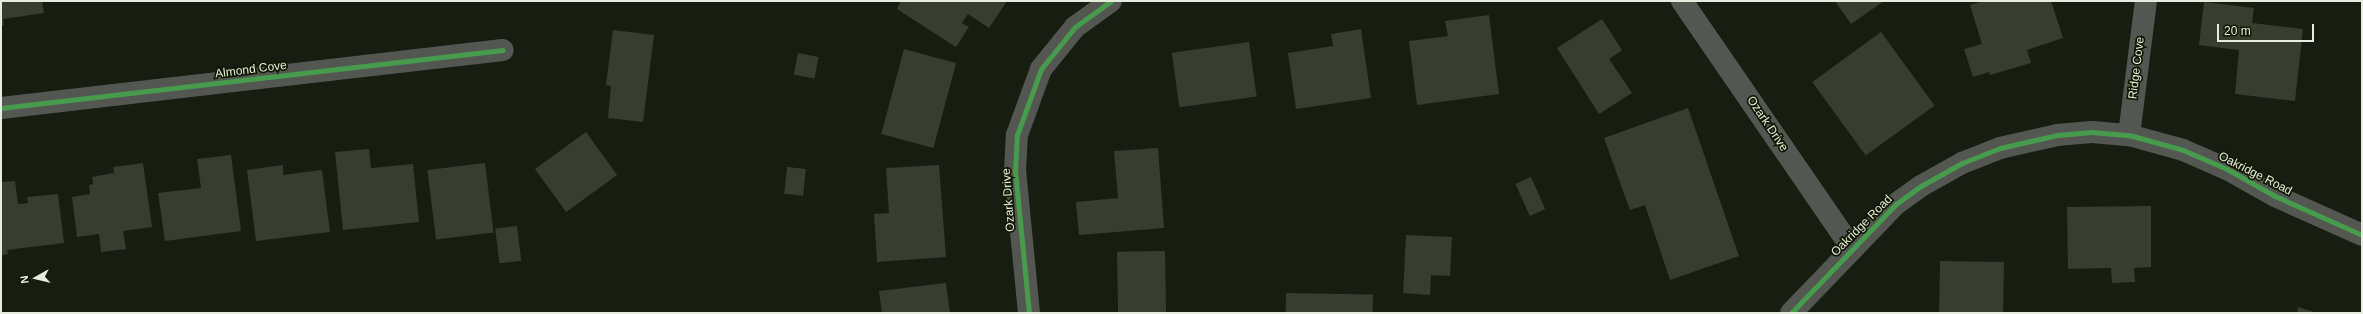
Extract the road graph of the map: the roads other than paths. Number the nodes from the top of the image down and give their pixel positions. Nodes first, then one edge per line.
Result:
1 (1111, 1) edge
2 (1682, 1) edge
3 (2146, 1) edge
4 (503, 50) dead end
5 (1, 108) edge
6 (2129, 135) junction
7 (2362, 235) edge
8 (1852, 248) junction
9 (1028, 313) edge
10 (1791, 313) edge

1 - 9 street, Ozark Drive
2 - 8 street, Ozark Drive
3 - 6 street, Ridge Cove
4 - 5 street, Almond Cove
6 - 7 street, Oakridge Road
6 - 8 street, Oakridge Road
8 - 10 street, Oakridge Road

